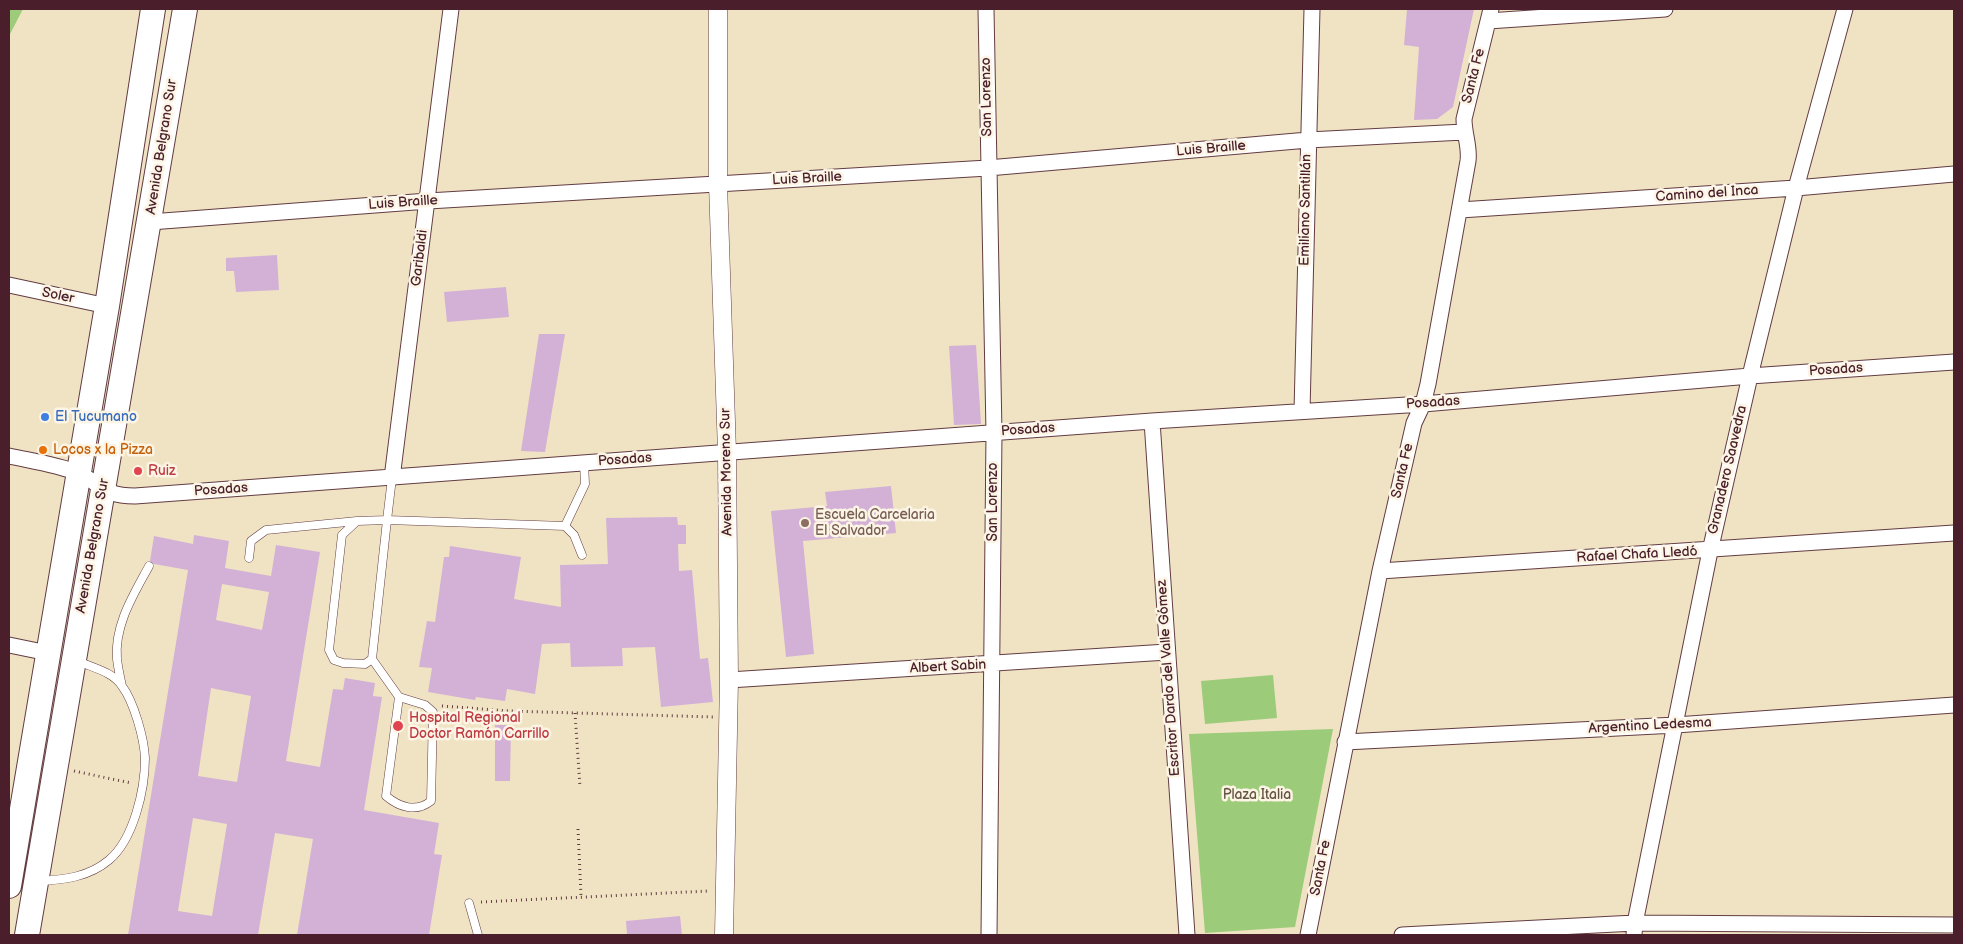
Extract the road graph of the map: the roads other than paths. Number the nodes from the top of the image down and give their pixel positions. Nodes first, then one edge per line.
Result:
1 (153, 9) edge
2 (185, 9) edge
3 (451, 9) edge
4 (718, 9) edge
5 (986, 9) edge
6 (1312, 9) edge
7 (1665, 9) edge
8 (1845, 9) edge
9 (1489, 15) edge
10 (1464, 132) junction
11 (1308, 140) junction
12 (988, 168) junction
13 (1954, 174) edge
14 (718, 184) junction
15 (1796, 188) junction
16 (428, 201) junction
17 (1460, 210) junction
18 (150, 222) junction
19 (9, 285) edge
20 (107, 306) junction
21 (1954, 362) edge
22 (1750, 376) junction
23 (1423, 404) junction
24 (1302, 411) junction
25 (1152, 421) junction
26 (994, 433) junction
27 (727, 452) junction
28 (9, 456) edge
29 (584, 463) junction
30 (79, 474) junction
31 (392, 478) junction
32 (104, 490) junction
33 (387, 520) junction
34 (357, 521) junction
35 (565, 526) junction
36 (1954, 533) edge
37 (1710, 550) junction
38 (582, 555) dead end
39 (249, 558) dead end
40 (149, 566) dead end
41 (1380, 570) junction
42 (9, 645) edge
43 (1167, 652) junction
44 (48, 653) junction
45 (73, 658) junction
46 (372, 658) junction
47 (992, 664) junction
48 (728, 680) junction
49 (122, 686) junction
50 (399, 697) junction
51 (1954, 705) edge
52 (1676, 725) junction
53 (1345, 742) junction
54 (13, 836) edge
55 (36, 881) junction
56 (9, 886) edge
57 (469, 903) road end
58 (1954, 925) edge
59 (1635, 929) edge
60 (1823, 930) edge
61 (1464, 933) edge
62 (27, 935) edge
63 (478, 935) edge
64 (724, 935) edge
65 (989, 935) edge
66 (1187, 935) edge
67 (1308, 935) edge
68 (1402, 935) edge

1 - 20 highway, Avenida Belgrano Sur
2 - 18 highway, Avenida Belgrano Sur
3 - 16 street, Garibaldi
4 - 14 street, Avenida Moreno Sur
5 - 12 street, San Lorenzo
6 - 11 street, Emiliano Santillán
7 - 9 street
8 - 15 street, Granadero Saavedra
9 - 10 street, Santa Fe
10 - 11 street, Luis Braille
10 - 17 street, Santa Fe
11 - 12 street, Luis Braille
11 - 24 street, Emiliano Santillán
12 - 14 street, Luis Braille
12 - 26 street, San Lorenzo
13 - 15 street, Camino del Inca
14 - 16 street, Luis Braille
14 - 27 street, Avenida Moreno Sur
15 - 17 street, Camino del Inca
15 - 22 street, Granadero Saavedra
16 - 18 street, Luis Braille
16 - 31 street, Garibaldi
17 - 23 street, Santa Fe
18 - 32 highway, Avenida Belgrano Sur
19 - 20 street, Soler
20 - 30 highway, Avenida Belgrano Sur
21 - 22 street, Posadas
22 - 23 street, Posadas
22 - 37 street, Granadero Saavedra
23 - 24 street, Posadas
23 - 41 street, Santa Fe
24 - 25 street, Posadas
25 - 26 street, Posadas
25 - 43 street, Escritor Dardo del Valle Gómez
26 - 27 street, Posadas
26 - 47 street, San Lorenzo
27 - 29 street, Posadas
27 - 48 street, Avenida Moreno Sur
28 - 30 street, Posadas
29 - 31 street, Posadas
29 - 35 lane
30 - 32 street, Posadas
30 - 44 highway, Avenida Belgrano Sur
31 - 32 street, Posadas
31 - 33 lane
32 - 45 highway, Avenida Belgrano Sur
33 - 34 lane
33 - 35 lane
33 - 46 lane
34 - 39 lane
34 - 46 lane
35 - 38 lane
36 - 37 street, Rafael Chafa Lledó
37 - 41 street, Rafael Chafa Lledó
37 - 52 street, Granadero Saavedra
40 - 49 lane
41 - 53 street, Santa Fe
42 - 44 street
43 - 47 street, Albert Sabin
43 - 66 street, Escritor Dardo del Valle Gómez
44 - 54 highway, Avenida Belgrano Sur
45 - 49 lane
45 - 55 highway, Avenida Belgrano Sur
46 - 50 lane
47 - 48 street, Albert Sabin
47 - 65 street, San Lorenzo
48 - 64 street, Avenida Moreno Sur
49 - 55 lane
50 - 50 lane
51 - 52 street, Argentino Ledesma
52 - 53 street, Argentino Ledesma
52 - 59 street, Granadero Saavedra
53 - 67 street, Santa Fe
54 - 56 highway, Avenida Belgrano Sur
55 - 62 highway, Avenida Belgrano Sur
57 - 63 lane
58 - 60 street
59 - 60 street
59 - 61 street
61 - 68 street

